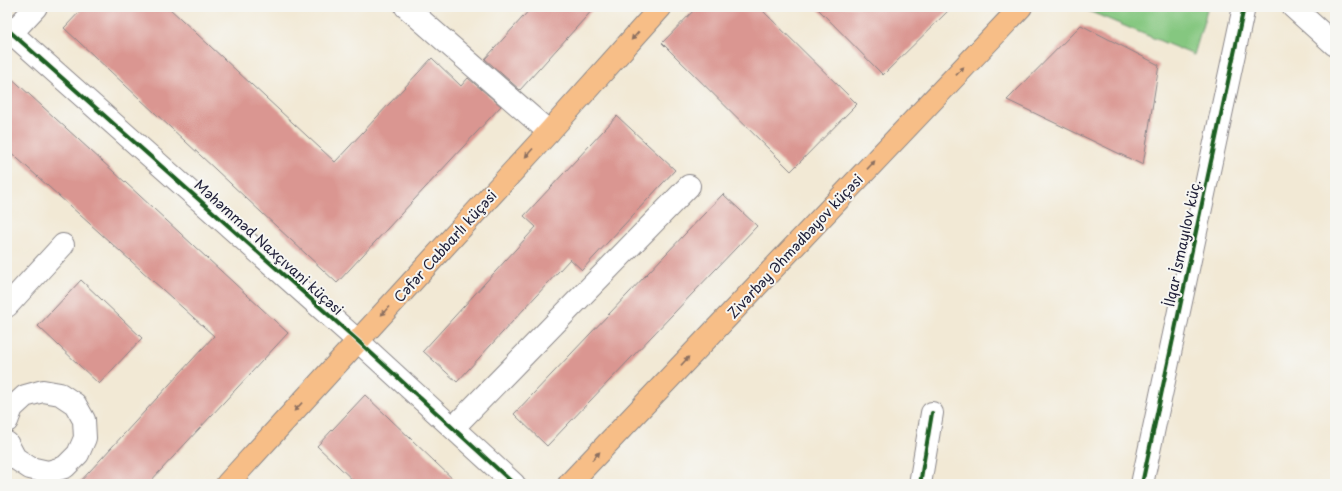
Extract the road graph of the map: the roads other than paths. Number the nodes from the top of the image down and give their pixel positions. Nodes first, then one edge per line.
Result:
1 (36, 7) edge
2 (406, 7) edge
3 (1021, 7) edge
4 (1244, 7) edge
5 (1293, 7) edge
6 (653, 10) edge
7 (8, 34) edge
8 (1335, 45) edge
9 (549, 132) junction
10 (689, 186) dead end
11 (63, 245) dead end
12 (7, 306) edge
13 (358, 341) junction
14 (932, 413) dead end
15 (7, 421) edge
16 (453, 428) junction
17 (7, 444) edge
18 (227, 484) edge
19 (514, 484) edge
20 (569, 484) edge
21 (920, 484) edge
22 (1142, 484) edge

1 - 7 street
2 - 9 street
20 -> 3 main road, Zivərbəy Əhmədbəyov küçəsi
4 - 22 street, İlqar İsmayılov küç.
5 - 8 street
6 -> 9 main road, Cəfər Cabbarlı küçəsi
7 - 13 street, Məhəmməd Naxçıvani küçəsi
9 -> 13 main road, Cəfər Cabbarlı küçəsi
10 - 16 street
11 - 12 street
13 - 16 street, Məhəmməd Naxçıvani küçəsi
13 -> 18 main road, Cəfər Cabbarlı küçəsi
14 - 21 street
15 - 17 street
16 - 19 street, Məhəmməd Naxçıvani küçəsi

